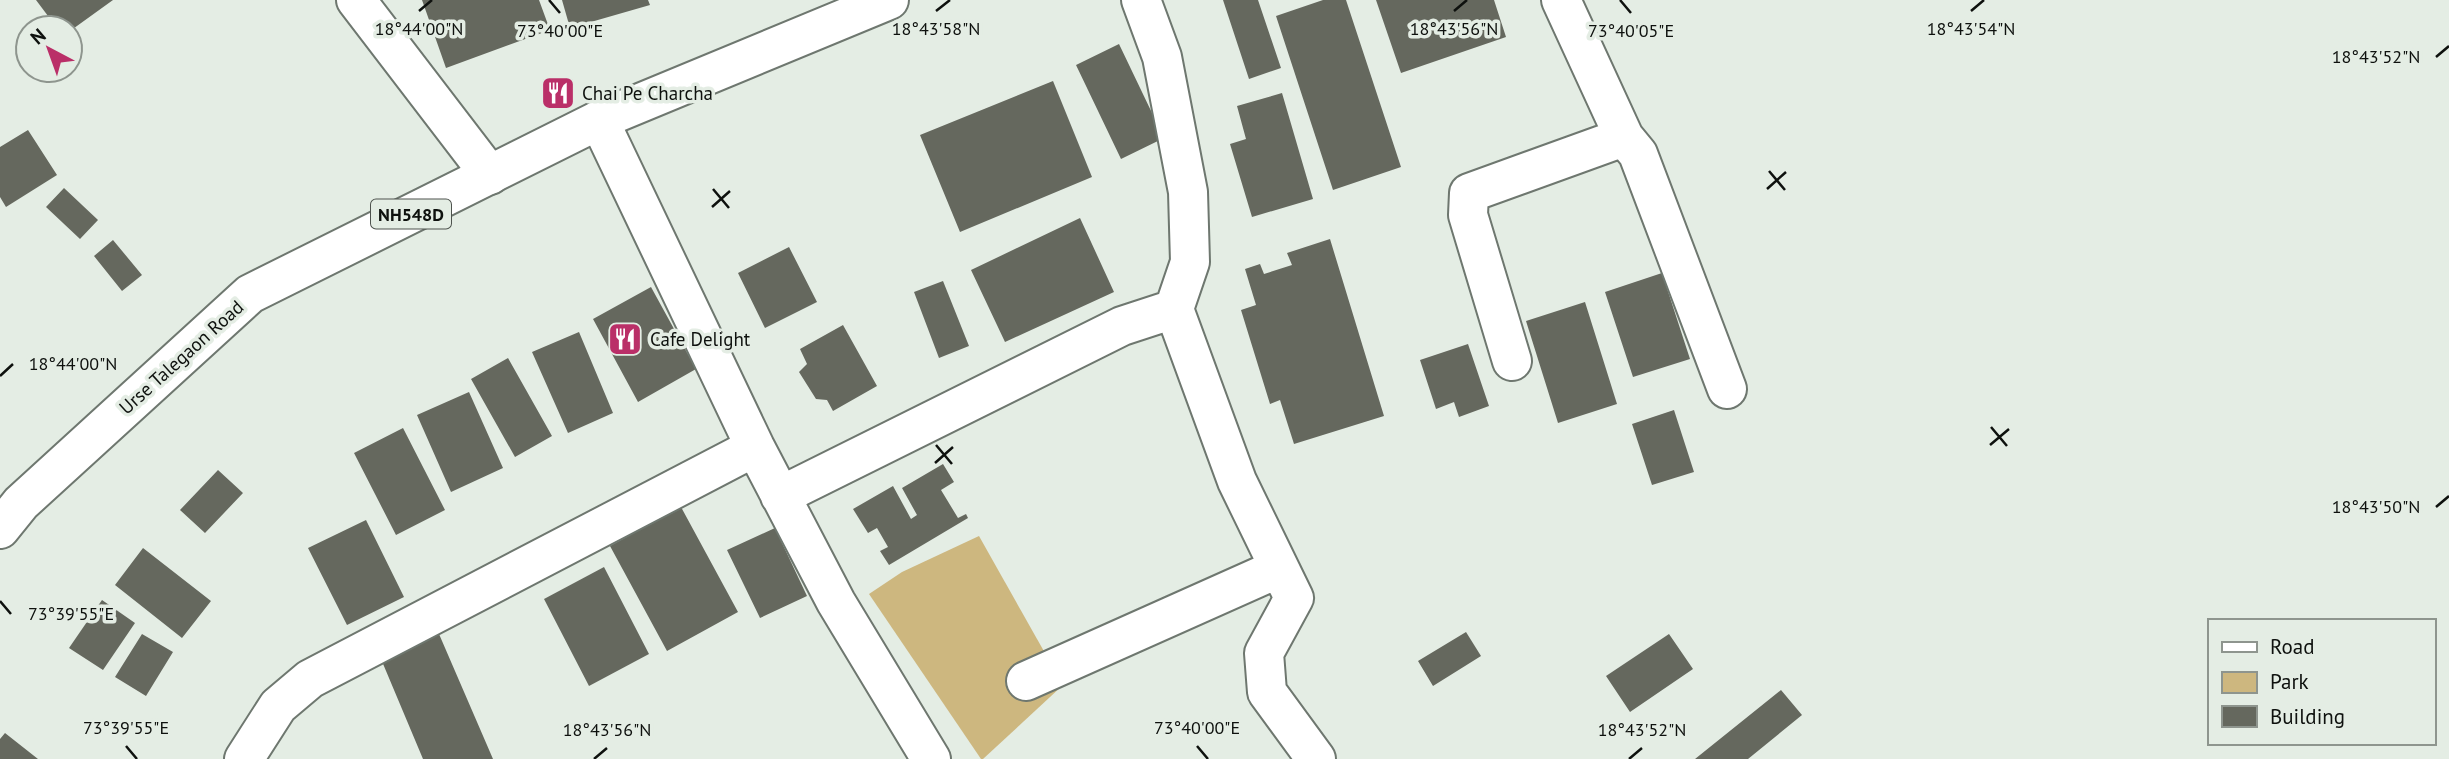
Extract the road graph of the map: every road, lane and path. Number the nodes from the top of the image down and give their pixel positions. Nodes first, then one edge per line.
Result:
1 (356, 0) edge
2 (889, 0) edge
3 (1141, 0) edge
4 (1561, 0) edge
5 (599, 120) junction
6 (1624, 137) junction
7 (489, 175) junction
8 (1174, 309) junction
9 (1513, 361) dead end
10 (1727, 389) dead end
11 (755, 447) junction
12 (780, 496) junction
13 (0, 529) edge
14 (1279, 568) junction
15 (1026, 681) dead end
16 (244, 759) edge
17 (931, 759) edge
18 (1316, 759) edge

1 - 7 main road
2 - 5 main road, Urse Talegaon Road / NH548D
3 - 8 main road
4 - 6 main road
5 - 7 main road, Urse Talegaon Road / NH548D
5 - 11 main road
6 - 9 main road
6 - 10 main road
7 - 13 main road, Urse Talegaon Road / NH548D
8 - 12 main road
8 - 14 main road
11 - 12 main road
11 - 16 main road
12 - 17 main road
14 - 15 main road
14 - 18 main road

